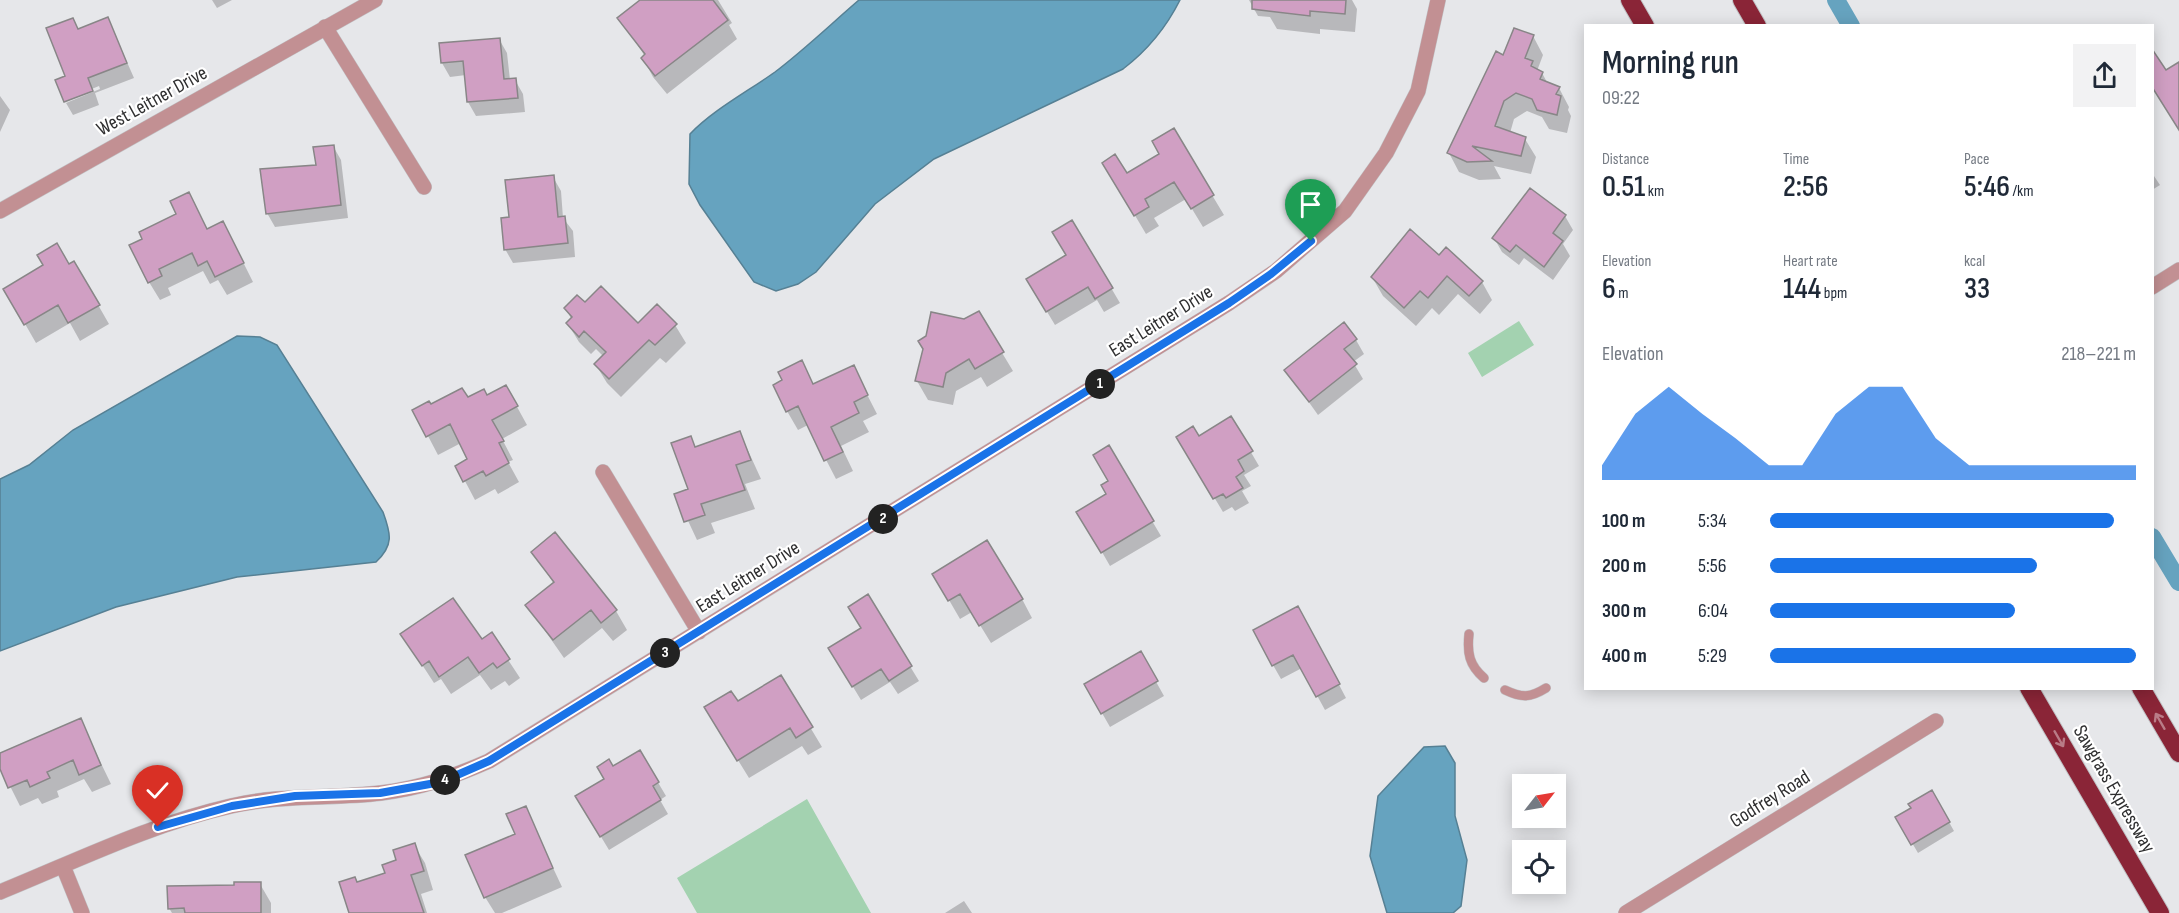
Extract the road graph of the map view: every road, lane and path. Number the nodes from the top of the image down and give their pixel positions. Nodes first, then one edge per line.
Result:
1 (375, 0) edge
2 (1438, 0) edge
3 (1630, 0) edge
4 (1742, 0) edge
5 (1644, 24) edge
6 (1756, 24) edge
7 (325, 27) junction
8 (424, 187) dead end
9 (0, 211) edge
10 (2179, 270) edge
11 (2154, 285) edge
12 (603, 472) dead end
13 (699, 632) junction
14 (1469, 634) dead end
15 (1484, 678) dead end
16 (1545, 688) dead end
17 (1505, 690) dead end
18 (2031, 690) edge
19 (2142, 690) edge
20 (1936, 721) dead end
21 (2179, 753) edge
22 (63, 866) junction
23 (0, 891) edge
24 (82, 913) edge
25 (1626, 913) edge
26 (2160, 913) edge

1 - 7 street, West Leitner Drive
2 - 13 street, East Leitner Drive
3 - 5 highway
4 - 6 highway
7 - 8 street
7 - 9 street, West Leitner Drive
10 - 11 street
12 - 13 street, East Leitner Drive
13 - 22 street, East Leitner Drive
14 - 15 lane
16 - 17 lane
18 -> 26 highway, Sawgrass Expressway
21 -> 19 highway
20 - 25 street, Godfrey Road
22 - 23 street, East Leitner Drive
22 - 24 street

